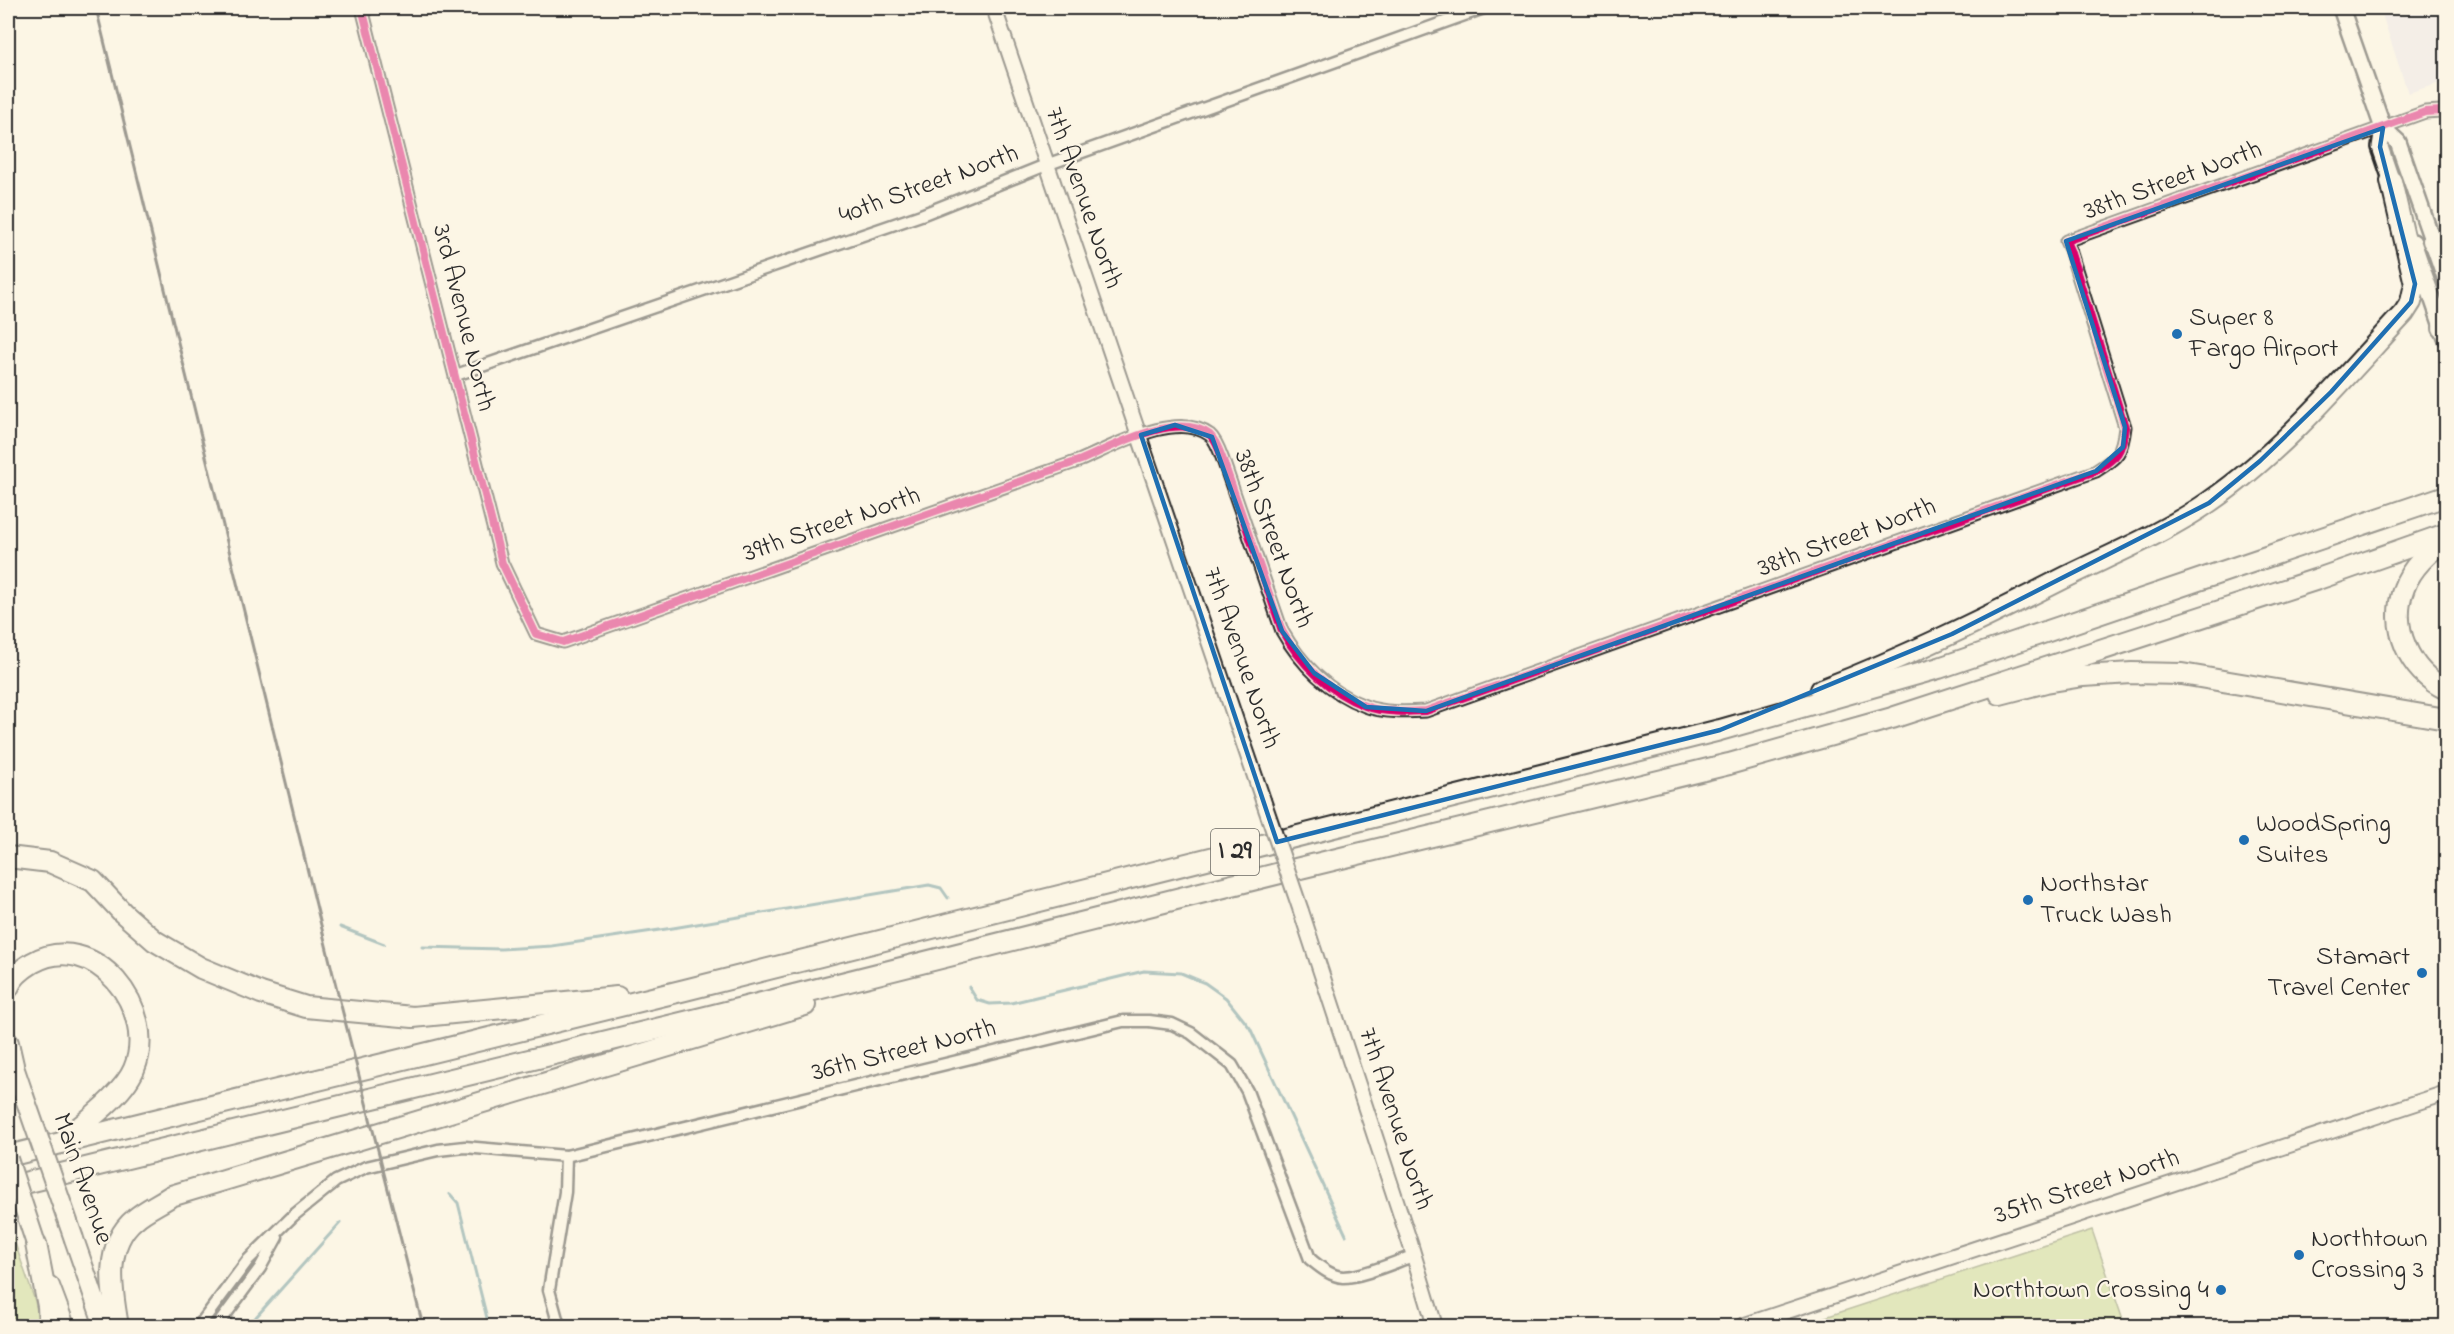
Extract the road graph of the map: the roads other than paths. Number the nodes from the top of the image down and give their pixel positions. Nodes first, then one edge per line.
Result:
1 (362, 8) edge
2 (994, 8) edge
3 (1484, 8) edge
4 (2341, 8) edge
5 (2446, 114) edge
6 (2383, 128) junction
7 (1046, 165) junction
8 (2391, 181) junction
9 (2433, 241) junction
10 (2446, 256) edge
11 (2446, 280) edge
12 (2445, 325) edge
13 (456, 375) junction
14 (1141, 435) junction
15 (2446, 496) edge
16 (2446, 534) edge
17 (2446, 540) edge
18 (536, 634) joint
19 (2446, 689) edge
20 (1892, 718) junction
21 (2446, 719) edge
22 (1720, 730) junction
23 (9, 857) edge
24 (1001, 942) junction
25 (8, 988) edge
26 (685, 990) junction
27 (8, 1043) edge
28 (10, 1057) edge
29 (2446, 1093) edge
30 (60, 1142) junction
31 (139, 1154) junction
32 (566, 1156) junction
33 (8, 1157) edge
34 (8, 1187) edge
35 (8, 1202) edge
36 (281, 1230) junction
37 (36, 1244) junction
38 (1413, 1256) junction
39 (97, 1305) junction
40 (207, 1317) junction
41 (49, 1326) edge
42 (64, 1326) edge
43 (104, 1326) edge
44 (113, 1326) edge
45 (118, 1326) edge
46 (199, 1326) edge
47 (218, 1326) edge
48 (559, 1326) edge
49 (1435, 1326) edge
50 (1742, 1326) edge

1 - 13 street, 3rd Avenue North
2 - 7 street, 7th Avenue North
3 - 7 street, 40th Street North
4 - 6 main road
5 - 6 street, 38th Street North
6 - 8 main road
6 - 9 main road
6 - 14 street, 38th Street North
7 - 13 street, 40th Street North
7 - 14 street, 7th Avenue North
8 - 12 main road
8 - 22 highway
9 - 10 highway
9 - 11 main road
13 - 18 street, 3rd Avenue North
14 - 18 street, 39th Street North
14 - 38 street, 7th Avenue North, bridge
15 - 22 highway, I 29
16 - 20 highway, I 29
17 - 19 highway
20 - 21 highway
20 - 24 highway, I 29
22 - 26 highway, I 29
23 - 26 highway
24 - 31 highway, I 29
24 - 45 highway
25 - 30 highway
26 - 30 highway, I 29
27 - 28 highway
28 - 39 main road, Main Avenue, bridge
29 - 50 street, 35th Street North
30 - 33 highway, I 29
31 - 34 highway, I 29
31 - 35 highway
32 - 36 street, 36th Street North
32 - 38 street, 36th Street North
32 - 48 street
33 - 37 main road, bridge
36 - 40 street, 36th Street North
36 - 47 street, 36th Street North
37 - 41 highway
37 - 42 main road
38 - 49 street, 7th Avenue North
39 - 43 main road, Main Avenue
39 - 44 main road
40 - 46 street, 36th Street North
40 - 47 street

